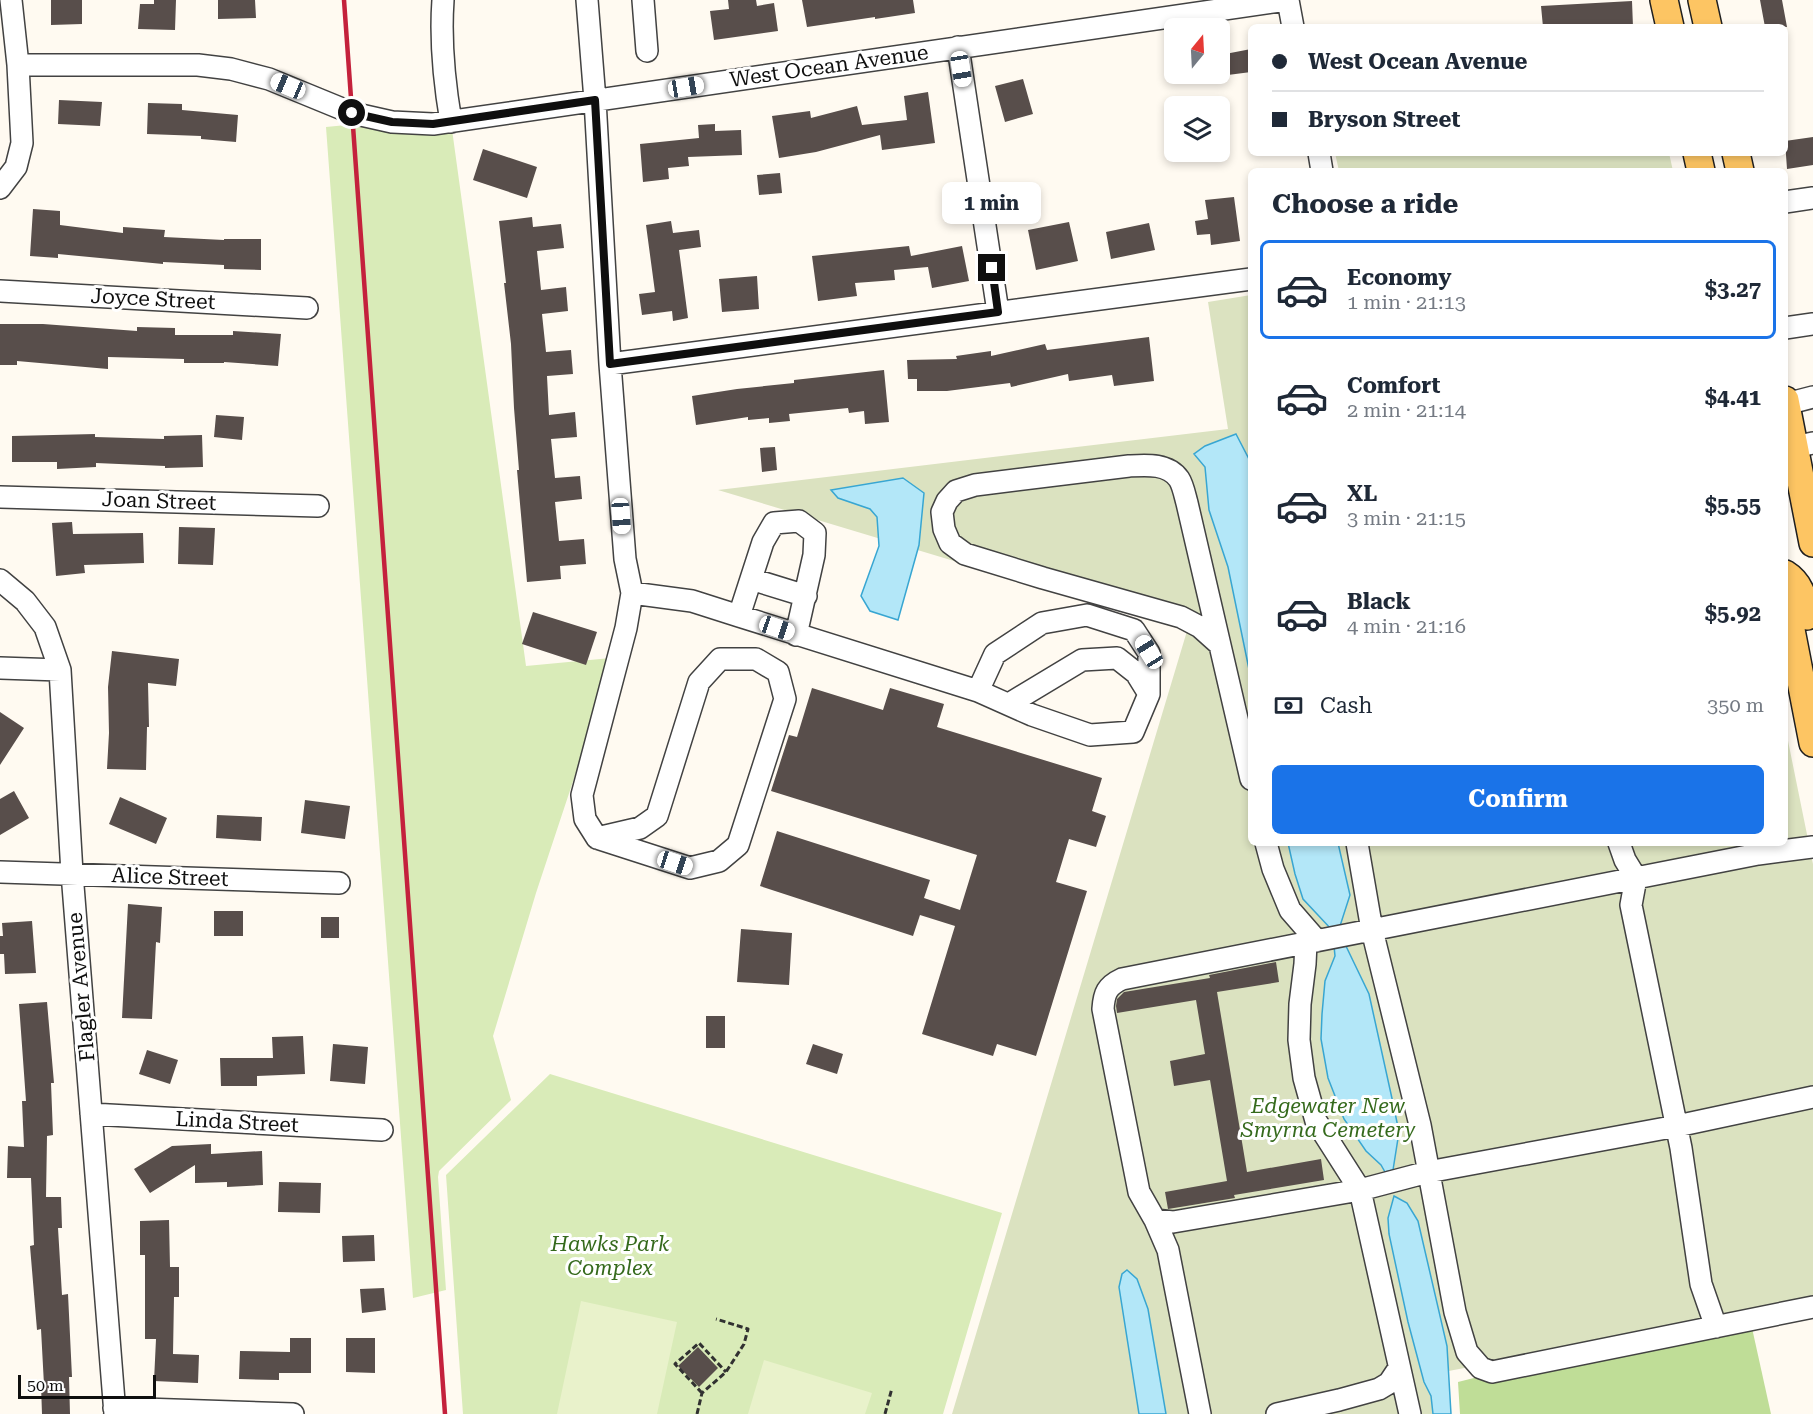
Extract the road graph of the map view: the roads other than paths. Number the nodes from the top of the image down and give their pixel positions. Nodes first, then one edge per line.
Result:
1 (443, 0) edge
2 (587, 0) edge
3 (642, 0) edge
4 (1288, 0) edge
5 (1664, 0) edge
6 (1702, 0) edge
7 (8, 10) edge
8 (1292, 24) edge
9 (1669, 24) edge
10 (1707, 24) edge
11 (958, 47) junction
12 (647, 51) dead end
13 (18, 65) junction
14 (595, 100) junction
15 (451, 122) junction
16 (0, 188) edge
17 (1813, 198) edge
18 (1788, 202) edge
19 (1248, 279) edge
20 (0, 291) edge
21 (307, 308) dead end
22 (998, 312) junction
23 (1813, 324) edge
24 (1788, 328) edge
25 (610, 364) junction
26 (1813, 397) edge
27 (1788, 401) edge
28 (1788, 409) edge
29 (1804, 445) edge
30 (0, 497) edge
31 (318, 506) dead end
32 (1812, 529) edge
33 (1788, 576) edge
34 (751, 579) junction
35 (0, 580) edge
36 (633, 593) junction
37 (806, 596) junction
38 (1788, 614) edge
39 (739, 616) junction
40 (796, 635) junction
41 (1219, 644) junction
42 (1813, 646) edge
43 (0, 668) edge
44 (60, 670) junction
45 (978, 691) junction
46 (1149, 694) junction
47 (1009, 704) junction
48 (1813, 743) edge
49 (1248, 766) edge
50 (657, 816) junction
51 (597, 838) junction
52 (1267, 846) edge
53 (1358, 846) edge
54 (1620, 846) edge
55 (1813, 847) edge
56 (1754, 849) edge
57 (659, 858) junction
58 (0, 872) edge
59 (72, 873) junction
60 (1636, 878) junction
61 (339, 883) dead end
62 (1372, 930) junction
63 (1311, 942) junction
64 (1813, 1098) edge
65 (92, 1114) junction
66 (1677, 1126) junction
67 (382, 1130) dead end
68 (1428, 1172) junction
69 (1360, 1190) junction
70 (1164, 1221) junction
71 (1813, 1307) edge
72 (1716, 1327) junction
73 (1399, 1368) junction
74 (114, 1411) edge
75 (1201, 1413) edge
76 (293, 1414) edge
77 (1277, 1414) edge
78 (1410, 1414) edge

1 - 15 street
2 - 14 street
3 - 12 street
4 - 8 street
4 - 11 street, West Ocean Avenue
5 - 9 main road
6 - 10 main road
7 - 13 street
11 - 14 street, West Ocean Avenue
11 - 22 street
13 - 15 street, West Ocean Avenue
13 - 16 street
14 - 15 street, West Ocean Avenue
14 - 25 street
17 - 18 street
19 - 22 street
20 - 21 street, Joyce Street
22 - 25 street
23 - 24 street
25 - 36 street
26 - 27 street
28 - 29 main road
29 - 32 main road
30 - 31 street, Joan Street
33 - 42 main road
34 - 37 street
34 - 37 street
34 - 39 street
35 - 44 street, Flagler Avenue
36 - 39 street
36 - 51 street
37 - 40 street
38 - 48 main road
39 - 40 street
40 - 45 street
41 - 41 street
41 - 49 street
43 - 44 street
44 - 59 street, Flagler Avenue
45 - 46 street
45 - 47 street
46 - 47 street
46 - 47 street
50 - 51 street
50 - 57 street
50 - 57 street
51 - 57 street
52 - 63 street
53 - 62 street
54 - 60 street
55 - 56 street
56 - 60 street
58 - 59 street, Alice Street
59 - 61 street, Alice Street
59 - 65 street, Flagler Avenue
60 - 62 street
60 - 66 street
62 - 63 street
62 - 68 street
63 - 69 street
63 - 70 street
64 - 66 street
65 - 67 street, Linda Street
65 - 74 street, Flagler Avenue
66 - 68 street
66 - 72 street
68 - 69 street
68 - 72 street
69 - 70 street
69 - 73 street
70 - 75 street
71 - 72 street
73 - 77 street
73 - 78 street
74 - 76 street

